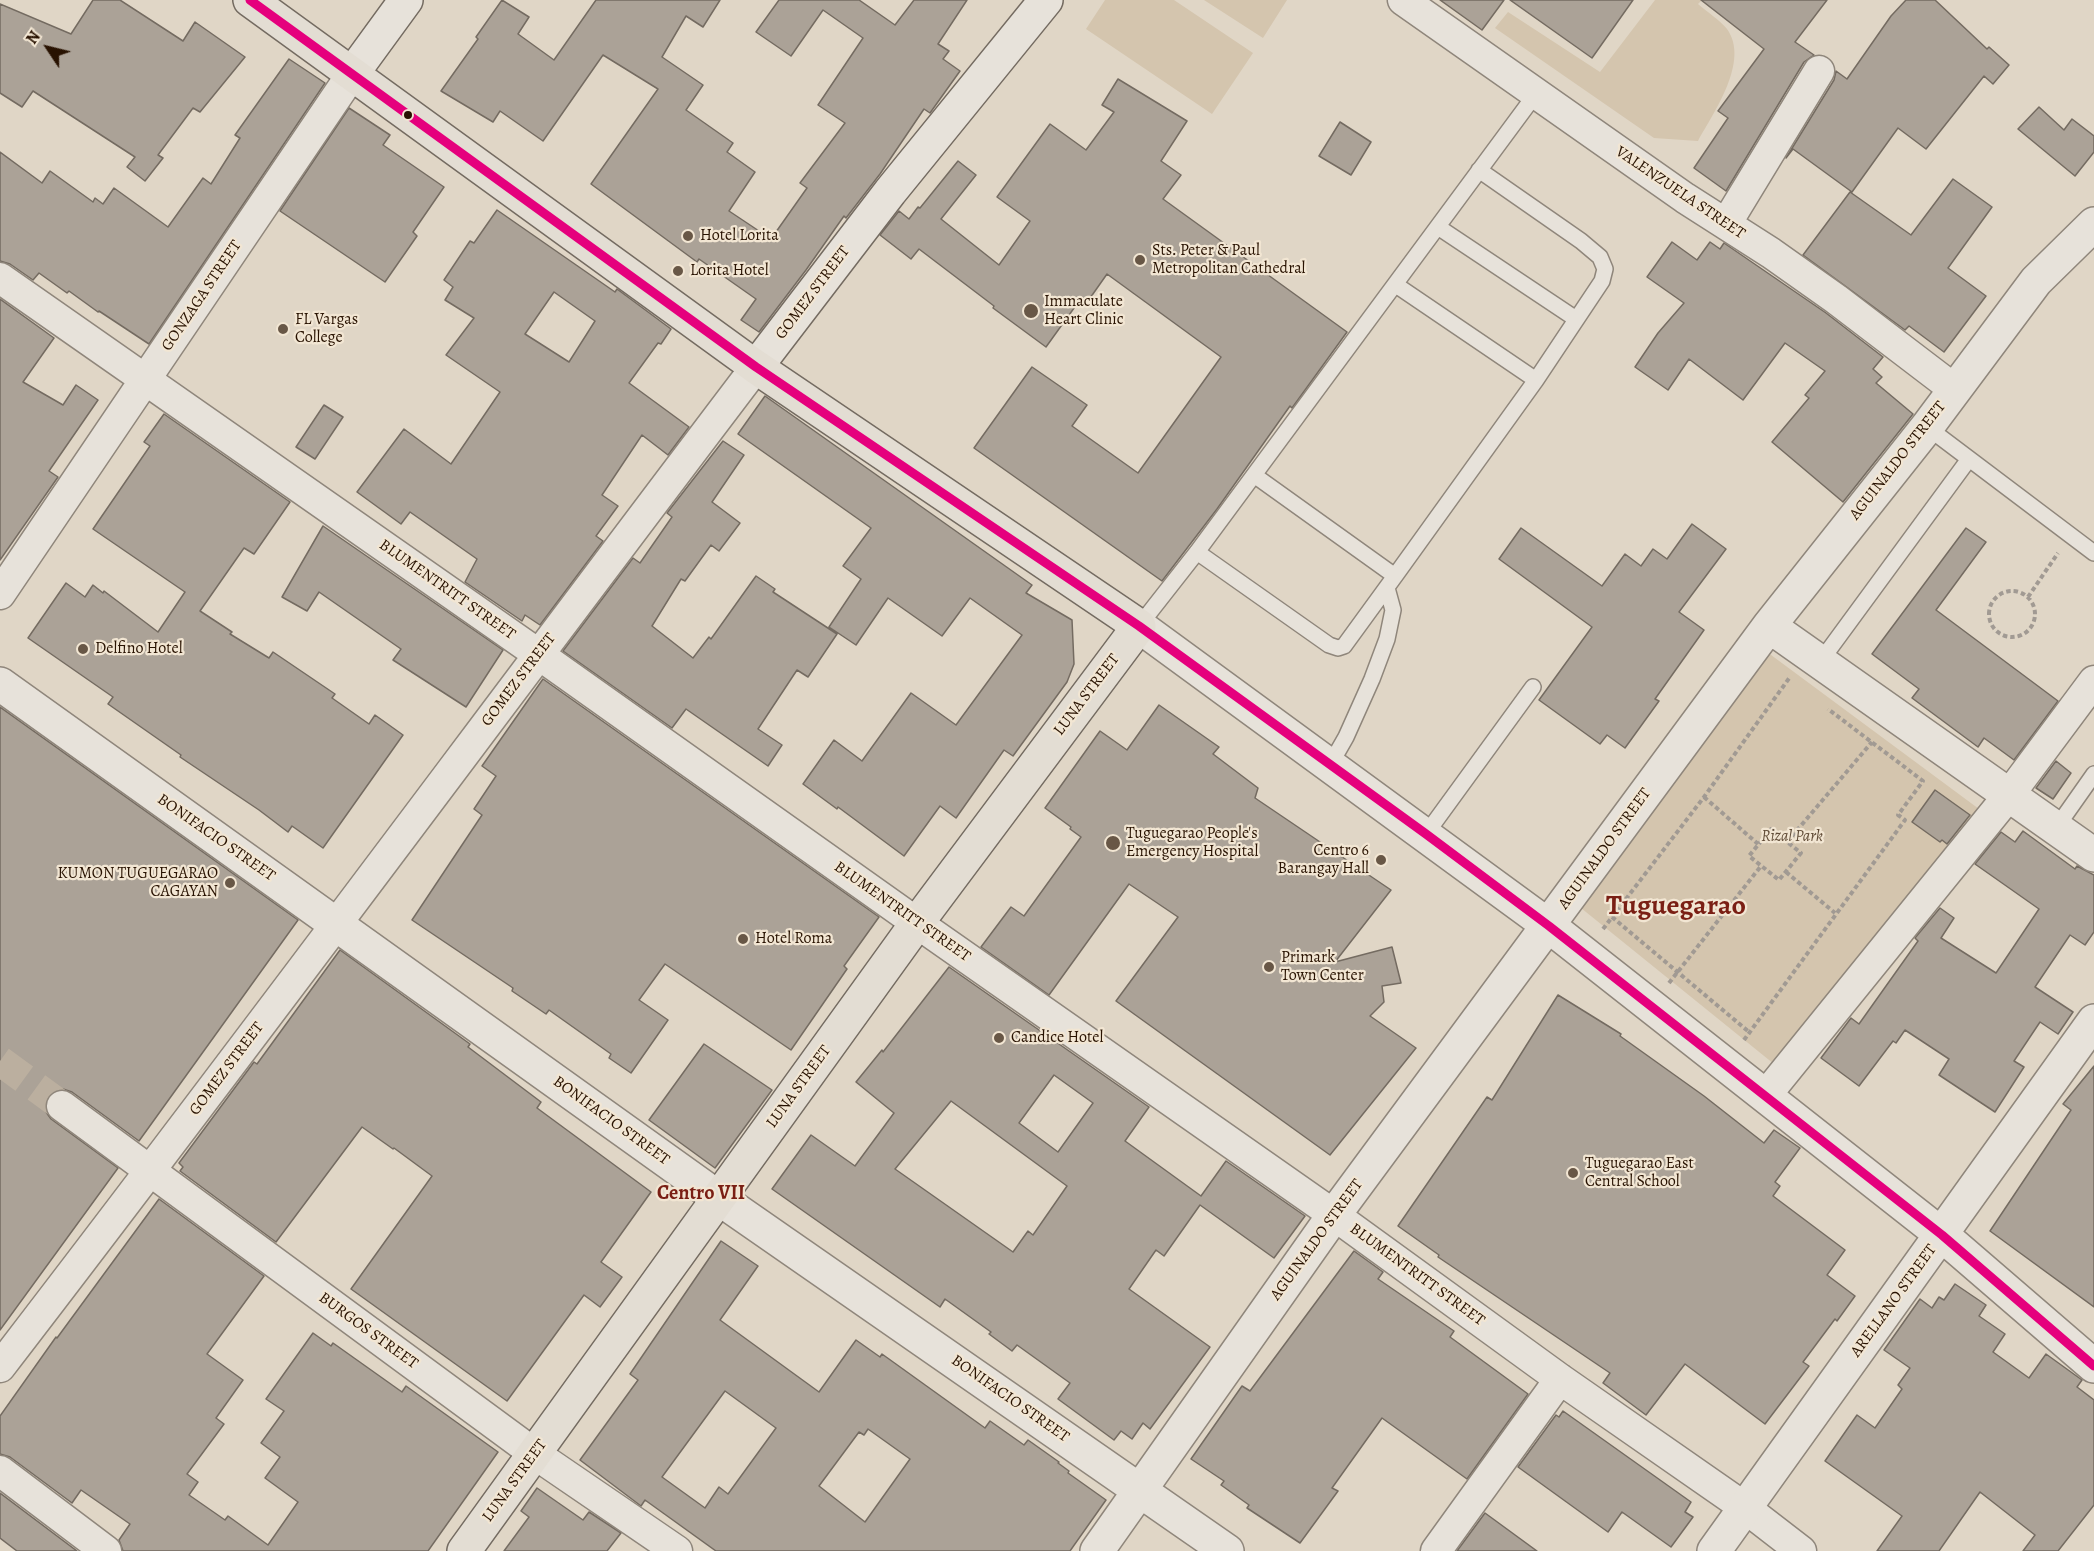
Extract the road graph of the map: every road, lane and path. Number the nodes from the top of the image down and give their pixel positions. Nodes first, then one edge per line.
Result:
1 (250, 0) edge
2 (406, 0) edge
3 (1046, 0) edge
4 (1403, 0) edge
5 (1819, 70) dead end
6 (352, 74) junction
7 (1535, 95) junction
8 (1479, 170) junction
9 (1726, 224) junction
10 (2094, 224) edge
11 (1438, 227) junction
12 (0, 278) edge
13 (1396, 285) junction
14 (1576, 320) junction
15 (756, 367) junction
16 (146, 380) junction
17 (1536, 380) junction
18 (1954, 389) junction
19 (1927, 427) junction
20 (1969, 459) junction
21 (1254, 475) junction
22 (2070, 535) junction
23 (1197, 552) junction
24 (2094, 553) edge
25 (1391, 582) junction
26 (0, 594) edge
27 (2028, 597) junction
28 (1138, 626) junction
29 (1769, 626) junction
30 (538, 654) junction
31 (1814, 657) junction
32 (2094, 681) edge
33 (0, 684) edge
34 (1533, 687) dead end
35 (1825, 707) dead end
36 (1894, 714) junction
37 (1871, 742) junction
38 (1330, 765) junction
39 (2094, 774) edge
40 (2009, 795) junction
41 (1704, 797) junction
42 (2056, 828) junction
43 (1426, 834) junction
44 (1787, 842) junction
45 (1758, 844) junction
46 (2094, 855) edge
47 (1761, 866) junction
48 (1786, 872) junction
49 (1835, 913) junction
50 (1612, 917) junction
51 (337, 923) junction
52 (917, 923) junction
53 (1549, 926) junction
54 (1584, 953) junction
55 (1677, 972) junction
56 (1651, 1005) junction
57 (2094, 1021) edge
58 (1749, 1032) junction
59 (1726, 1064) junction
60 (1766, 1095) junction
61 (62, 1106) tunnel mouth
62 (151, 1170) junction
63 (720, 1199) junction
64 (1334, 1215) junction
65 (1942, 1235) junction
66 (2094, 1366) edge
67 (0, 1367) edge
68 (1560, 1379) junction
69 (535, 1454) junction
70 (0, 1471) edge
71 (1140, 1489) junction
72 (1744, 1507) junction
73 (106, 1551) edge
74 (464, 1551) edge
75 (677, 1551) edge
76 (1097, 1551) edge
77 (1227, 1551) edge
78 (1436, 1551) edge
79 (1714, 1551) edge
80 (1801, 1551) edge

1 - 6 main road
2 - 6 street, GONZAGA STREET
3 - 15 street, GOMEZ STREET
4 - 7 street, VALENZUELA STREET
5 - 9 street
6 - 15 main road
6 - 16 street, GONZAGA STREET
7 - 8 lane
7 - 9 street, VALENZUELA STREET
8 - 11 lane
8 - 14 lane
9 - 18 street, VALENZUELA STREET
10 - 18 street, AGUINALDO STREET
11 - 13 lane
11 - 14 lane
12 - 16 street, BLUMENTRITT STREET
13 - 17 lane
13 - 21 lane
14 - 17 lane
15 - 28 main road
15 - 30 street, GOMEZ STREET
16 - 26 street, GONZAGA STREET
16 - 30 street, BLUMENTRITT STREET
17 - 25 lane
18 - 19 street, AGUINALDO STREET
19 - 20 lane
19 - 29 street, AGUINALDO STREET
20 - 22 lane
20 - 31 lane
21 - 23 lane
21 - 25 lane
22 - 24 lane
22 - 27 path
23 - 25 lane
23 - 28 lane
25 - 38 lane
27 - 27 path
28 - 38 street
28 - 52 main road, LUNA STREET
29 - 31 street
29 - 53 street, AGUINALDO STREET
30 - 51 street, GOMEZ STREET
30 - 52 street, BLUMENTRITT STREET
31 - 36 street
31 - 41 path
32 - 40 street
33 - 51 street, BONIFACIO STREET
34 - 43 lane
35 - 37 path
36 - 37 path
36 - 40 street
37 - 44 path
37 - 49 path
38 - 43 street
39 - 42 lane
40 - 42 street
40 - 60 street
41 - 45 path
41 - 50 path
42 - 46 street
43 - 53 street
44 - 45 path
44 - 48 path
45 - 47 path
47 - 48 path
47 - 55 path
48 - 49 path
49 - 58 path
50 - 54 path
50 - 55 path
51 - 62 street, GOMEZ STREET
51 - 63 street, BONIFACIO STREET
52 - 63 main road, LUNA STREET
52 - 64 street, BLUMENTRITT STREET
53 - 54 street
53 - 64 street, AGUINALDO STREET
54 - 56 street
55 - 56 path
55 - 58 path
56 - 59 street
57 - 65 street, ARELLANO STREET
58 - 59 path
59 - 60 street
60 - 65 street
61 - 62 street, BURGOS STREET
62 - 67 street, GOMEZ STREET
62 - 69 street, BURGOS STREET
63 - 69 main road, LUNA STREET
63 - 71 street, BONIFACIO STREET
64 - 68 street, BLUMENTRITT STREET
64 - 71 street, AGUINALDO STREET
65 - 66 street
65 - 72 street, ARELLANO STREET
68 - 72 street, BLUMENTRITT STREET
68 - 78 street
69 - 74 main road, LUNA STREET
69 - 75 street, BURGOS STREET
70 - 73 street
71 - 76 street, AGUINALDO STREET
71 - 77 street, BONIFACIO STREET
72 - 79 street, ARELLANO STREET
72 - 80 street, BLUMENTRITT STREET

